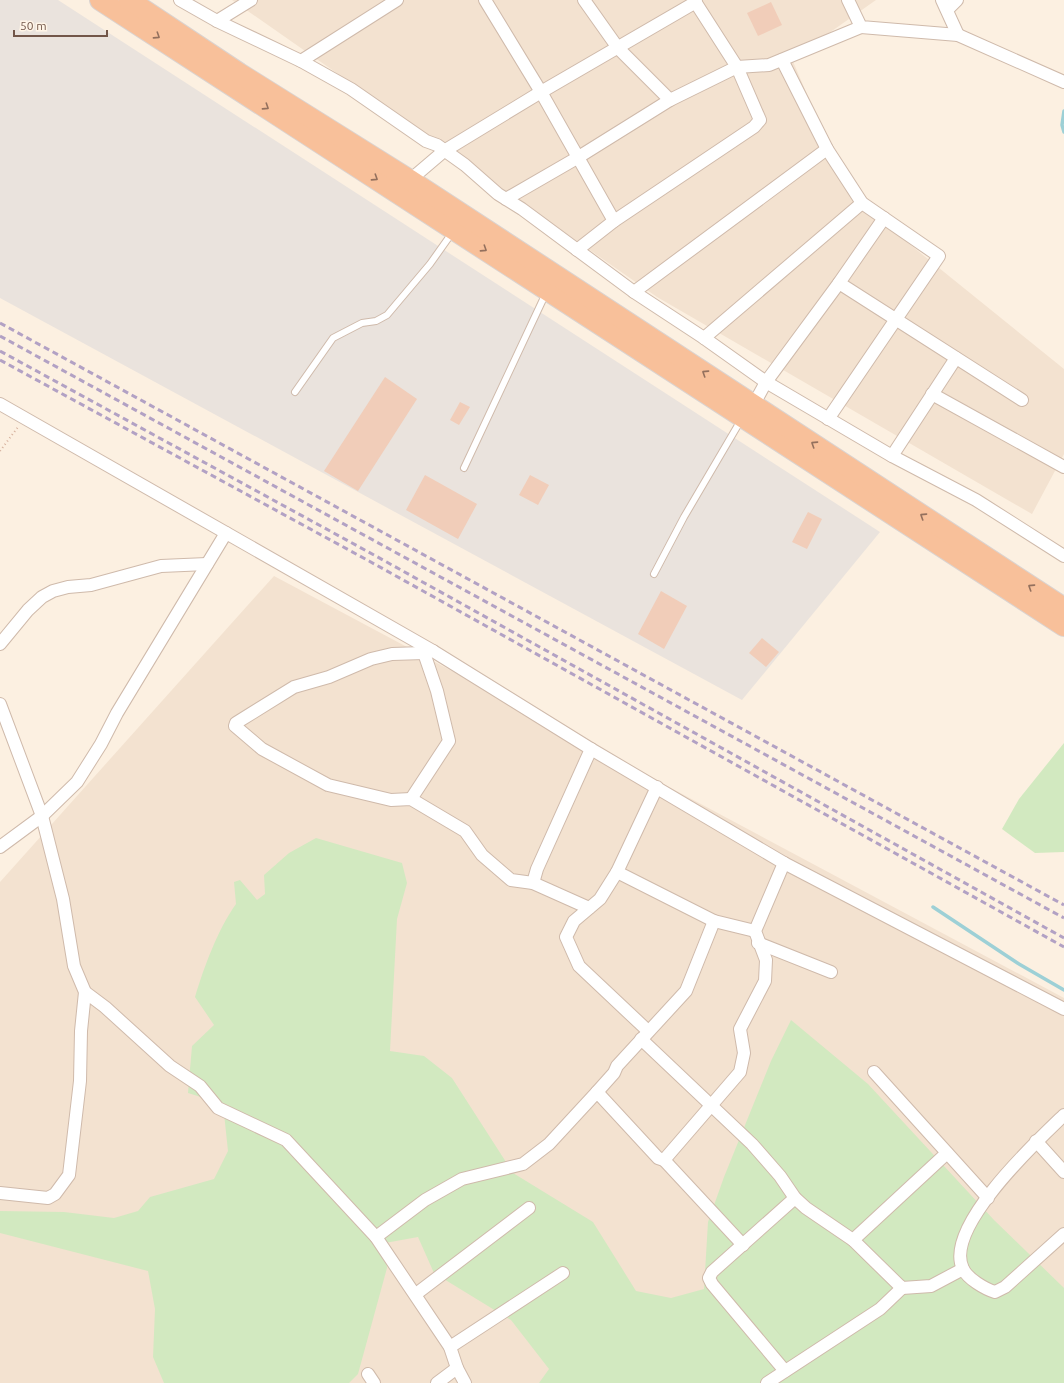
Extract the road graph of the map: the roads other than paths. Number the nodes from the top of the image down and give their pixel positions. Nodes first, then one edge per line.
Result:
1 (100, 0) edge
2 (128, 0) edge
3 (180, 0) edge
4 (251, 0) edge
5 (397, 0) edge
6 (485, 0) edge
7 (584, 0) edge
8 (848, 0) edge
9 (957, 0) edge
10 (695, 1) edge
11 (945, 5) edge
12 (217, 21) junction
13 (861, 27) junction
14 (958, 35) junction
15 (618, 48) junction
16 (782, 60) junction
17 (301, 61) junction
18 (737, 67) junction
19 (1064, 82) edge
20 (541, 92) junction
21 (670, 100) junction
22 (827, 149) junction
23 (444, 151) junction
24 (578, 158) junction
25 (410, 180) junction
26 (506, 199) junction
27 (862, 203) junction
28 (884, 218) junction
29 (614, 221) junction
30 (454, 230) junction
31 (577, 250) junction
32 (839, 283) junction
33 (547, 290) junction
34 (634, 292) junction
35 (896, 320) junction
36 (704, 338) junction
37 (956, 358) junction
38 (766, 382) junction
39 (295, 392) dead end
40 (932, 394) junction
41 (1022, 400) dead end
42 (0, 404) edge
43 (748, 410) junction
44 (828, 419) junction
45 (892, 456) junction
46 (1064, 467) edge
47 (464, 468) dead end
48 (226, 533) junction
49 (1064, 556) edge
50 (208, 564) junction
51 (654, 574) dead end
52 (1064, 608) edge
53 (1064, 626) edge
54 (0, 644) edge
55 (429, 652) junction
56 (0, 704) edge
57 (591, 749) junction
58 (657, 787) junction
59 (411, 799) junction
60 (42, 816) junction
61 (0, 847) edge
62 (784, 863) junction
63 (617, 872) junction
64 (533, 883) junction
65 (589, 908) junction
66 (714, 921) junction
67 (756, 937) junction
68 (831, 972) dead end
69 (85, 992) junction
70 (1064, 1009) edge
71 (644, 1035) junction
72 (874, 1072) dead end
73 (598, 1092) junction
74 (710, 1106) junction
75 (1064, 1114) edge
76 (1036, 1141) junction
77 (947, 1152) junction
78 (664, 1160) junction
79 (1064, 1172) edge
80 (0, 1194) edge
81 (795, 1198) junction
82 (988, 1198) junction
83 (528, 1208) dead end
84 (1064, 1234) edge
85 (376, 1237) junction
86 (853, 1240) junction
87 (743, 1245) junction
88 (964, 1269) junction
89 (563, 1273) dead end
90 (902, 1288) junction
91 (416, 1294) junction
92 (450, 1347) junction
93 (457, 1368) junction
94 (785, 1372) junction
95 (437, 1383) edge
96 (465, 1383) edge
97 (768, 1383) edge

1 -> 30 highway
2 - 25 highway
3 - 12 street
4 - 12 street
5 - 17 street
6 - 20 street
7 - 15 street
8 - 13 street
9 - 11 street
10 - 15 street
10 - 18 street
11 - 14 street
12 - 17 street
13 - 14 street
13 - 16 street
14 - 19 street
15 - 20 street
15 - 21 street
16 - 18 street
16 - 22 street
17 - 23 street
18 - 21 street
18 - 29 street
20 - 23 street
20 - 24 street
21 - 24 street
22 - 27 street
22 - 34 street
23 - 25 street
23 - 26 street
24 - 26 street
24 - 29 street
43 -> 25 highway
26 - 31 street
27 - 28 street
27 - 36 street
28 - 32 street
28 - 35 street
29 - 31 street
30 -> 33 highway
30 - 39 lane
31 - 34 street
32 - 35 street
32 - 38 street
33 - 43 highway
33 - 47 lane
34 - 36 street
35 - 37 street
35 - 44 street
36 - 38 street
37 - 40 street
37 - 41 street
38 - 43 street
38 - 44 street
40 - 45 street
40 - 46 street
42 - 48 street
43 - 51 lane
52 -> 43 highway
43 - 53 highway
44 - 45 street
45 - 49 street
48 - 50 street
48 - 55 street
50 - 54 street
50 - 60 street
55 - 57 street
55 - 59 street
55 - 59 street
56 - 60 street
57 - 58 street
57 - 64 street
58 - 62 street
58 - 63 street
59 - 64 street
60 - 61 street
60 - 69 street
62 - 67 street
62 - 70 street
63 - 65 street
63 - 66 street
64 - 65 street
65 - 71 street
66 - 67 street
66 - 71 street
67 - 68 street
67 - 74 street
69 - 80 street
69 - 85 street
71 - 73 street
71 - 74 street
72 - 77 street
73 - 78 street
73 - 85 street
74 - 78 street
74 - 81 street
75 - 76 street
76 - 79 street
76 - 82 street
77 - 82 street
77 - 86 street
78 - 87 street
81 - 86 street
81 - 87 street
82 - 88 street
83 - 91 street
84 - 88 street
85 - 91 street
86 - 90 street
87 - 94 street
88 - 90 street
89 - 92 street
90 - 94 street
91 - 92 street
92 - 93 street
93 - 95 street
93 - 96 street
94 - 97 street

